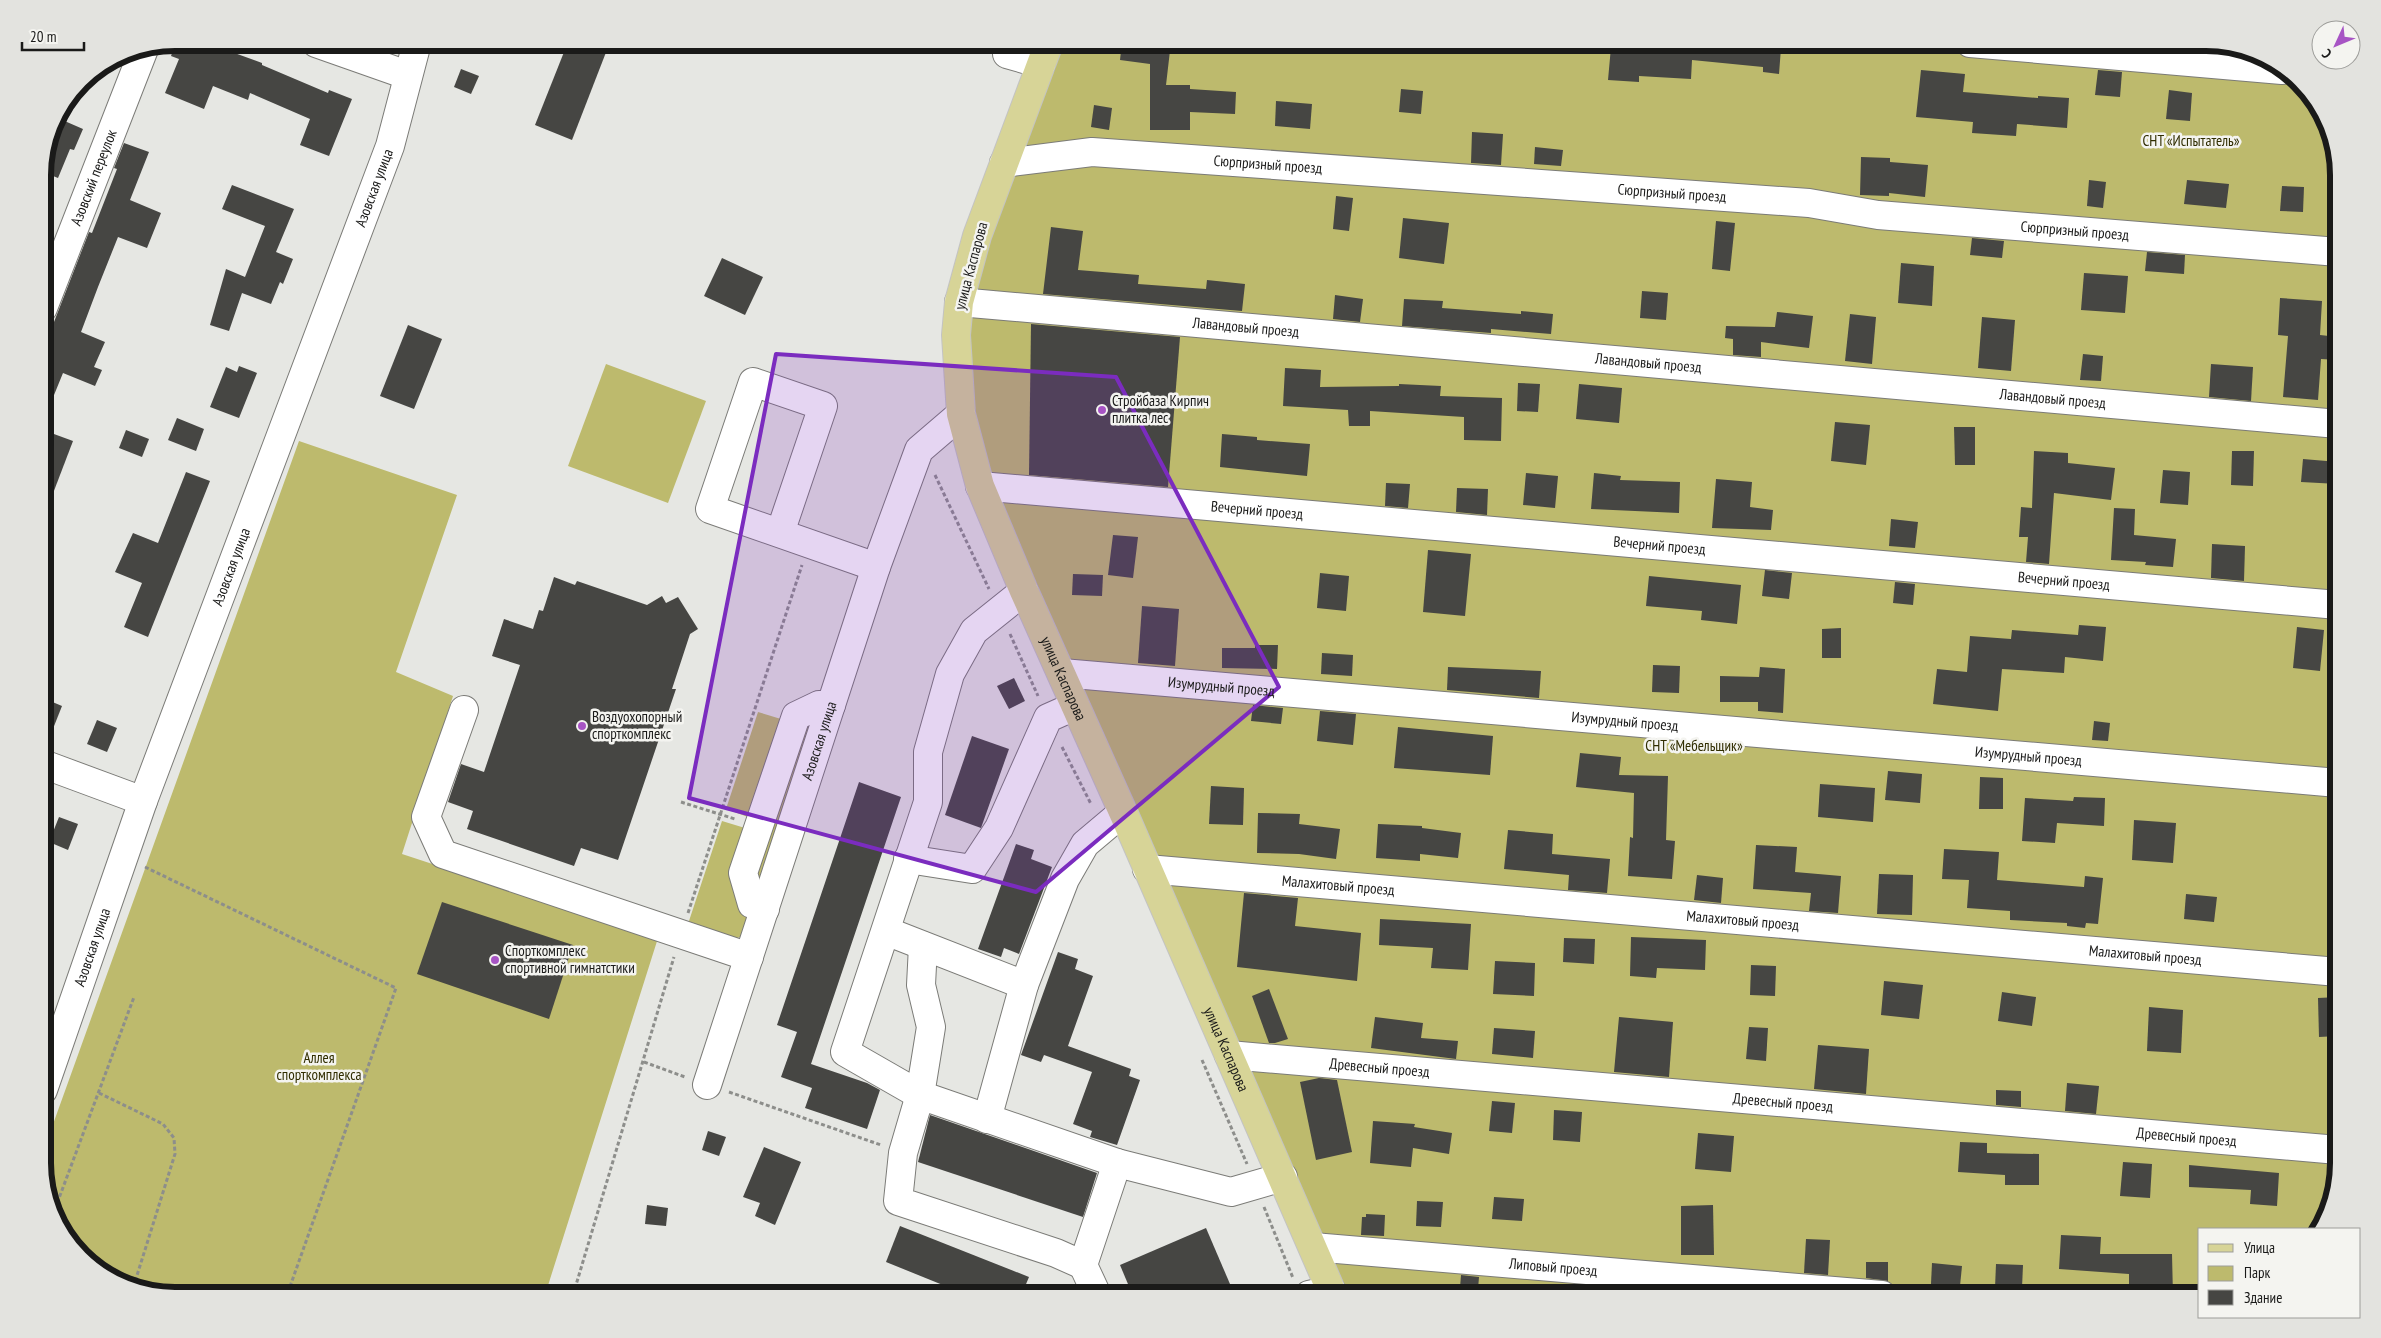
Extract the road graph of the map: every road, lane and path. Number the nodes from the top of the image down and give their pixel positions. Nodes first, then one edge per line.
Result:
1 (340, 51) edge
2 (415, 51) edge
3 (1008, 51) edge
4 (2070, 51) edge
5 (1045, 53) edge
6 (141, 56) edge
7 (2269, 69) edge
8 (407, 76) junction
9 (1004, 163) junction
10 (2329, 251) edge
11 (52, 285) edge
12 (959, 302) junction
13 (961, 414) junction
14 (2329, 423) edge
15 (919, 450) junction
16 (980, 486) junction
17 (780, 533) junction
18 (876, 567) junction
19 (1024, 590) junction
20 (2329, 604) edge
21 (999, 611) junction
22 (1062, 673) junction
23 (831, 705) junction
24 (1075, 706) junction
25 (464, 710) dead end
26 (1048, 718) junction
27 (52, 767) edge
28 (2330, 782) edge
29 (143, 801) junction
30 (681, 802) dead end
31 (1113, 820) junction
32 (758, 827) junction
33 (124, 857) junction
34 (908, 859) junction
35 (1147, 869) junction
36 (765, 909) junction
37 (886, 931) junction
38 (923, 946) junction
39 (749, 957) junction
40 (2330, 971) edge
41 (1024, 985) junction
42 (134, 998) dead end
43 (1229, 1054) junction
44 (1201, 1057) dead end
45 (644, 1062) dead end
46 (52, 1064) edge
47 (707, 1085) junction
48 (99, 1093) dead end
49 (920, 1095) junction
50 (987, 1119) junction
51 (2330, 1149) edge
52 (903, 1152) junction
53 (1117, 1163) junction
54 (1283, 1177) junction
55 (1256, 1185) junction
56 (58, 1202) edge
57 (1313, 1247) junction
58 (1083, 1265) junction
59 (135, 1280) edge
60 (290, 1287) edge
61 (1093, 1287) edge
62 (1314, 1287) edge
63 (1317, 1287) edge
64 (1777, 1287) edge

1 - 8 street
2 - 8 street, Азовская улица
3 - 5 street
4 - 7 street
5 - 9 main road, улица Каспарова
6 - 11 street, Азовский переулок
8 - 29 street, Азовская улица
9 - 10 street, Сюрпризный проезд
9 - 12 main road, улица Каспарова
12 - 13 main road, улица Каспарова
12 - 14 street, Лавандовый проезд
13 - 15 street, Азовская улица
13 - 16 main road, улица Каспарова
15 - 18 street, Азовская улица
15 - 21 path
16 - 19 main road, улица Каспарова
16 - 20 street, Вечерний проезд
17 - 17 street
17 - 18 street
18 - 23 street, Азовская улица
19 - 21 street
19 - 22 main road, улица Каспарова
21 - 26 path
21 - 34 street
22 - 24 main road, улица Каспарова
22 - 28 street, Изумрудный проезд
23 - 32 street
23 - 36 street, Азовская улица
24 - 26 street
24 - 31 main road, улица Каспарова
25 - 39 street
26 - 31 path
26 - 34 street
27 - 29 street
29 - 33 street, Азовская улица
30 - 32 path
31 - 35 main road, улица Каспарова
31 - 41 street
32 - 36 street
33 - 46 street, Азовская улица
33 - 60 path
34 - 37 street
35 - 40 street, Малахитовый проезд
35 - 43 main road, улица Каспарова
36 - 39 street, Азовская улица
37 - 38 street
37 - 49 street
38 - 41 street
38 - 49 street
39 - 47 street, Азовская улица
41 - 50 street
42 - 56 path
43 - 51 street, Древесный проезд
43 - 54 main road, улица Каспарова
44 - 55 path
45 - 47 path
47 - 52 path
48 - 59 path
49 - 50 street
49 - 52 street
50 - 53 street
52 - 58 street
53 - 55 street
53 - 58 street
54 - 55 street
54 - 57 main road, улица Каспарова
55 - 62 path
57 - 63 main road, улица Каспарова
57 - 64 street, Липовый проезд
58 - 61 street

